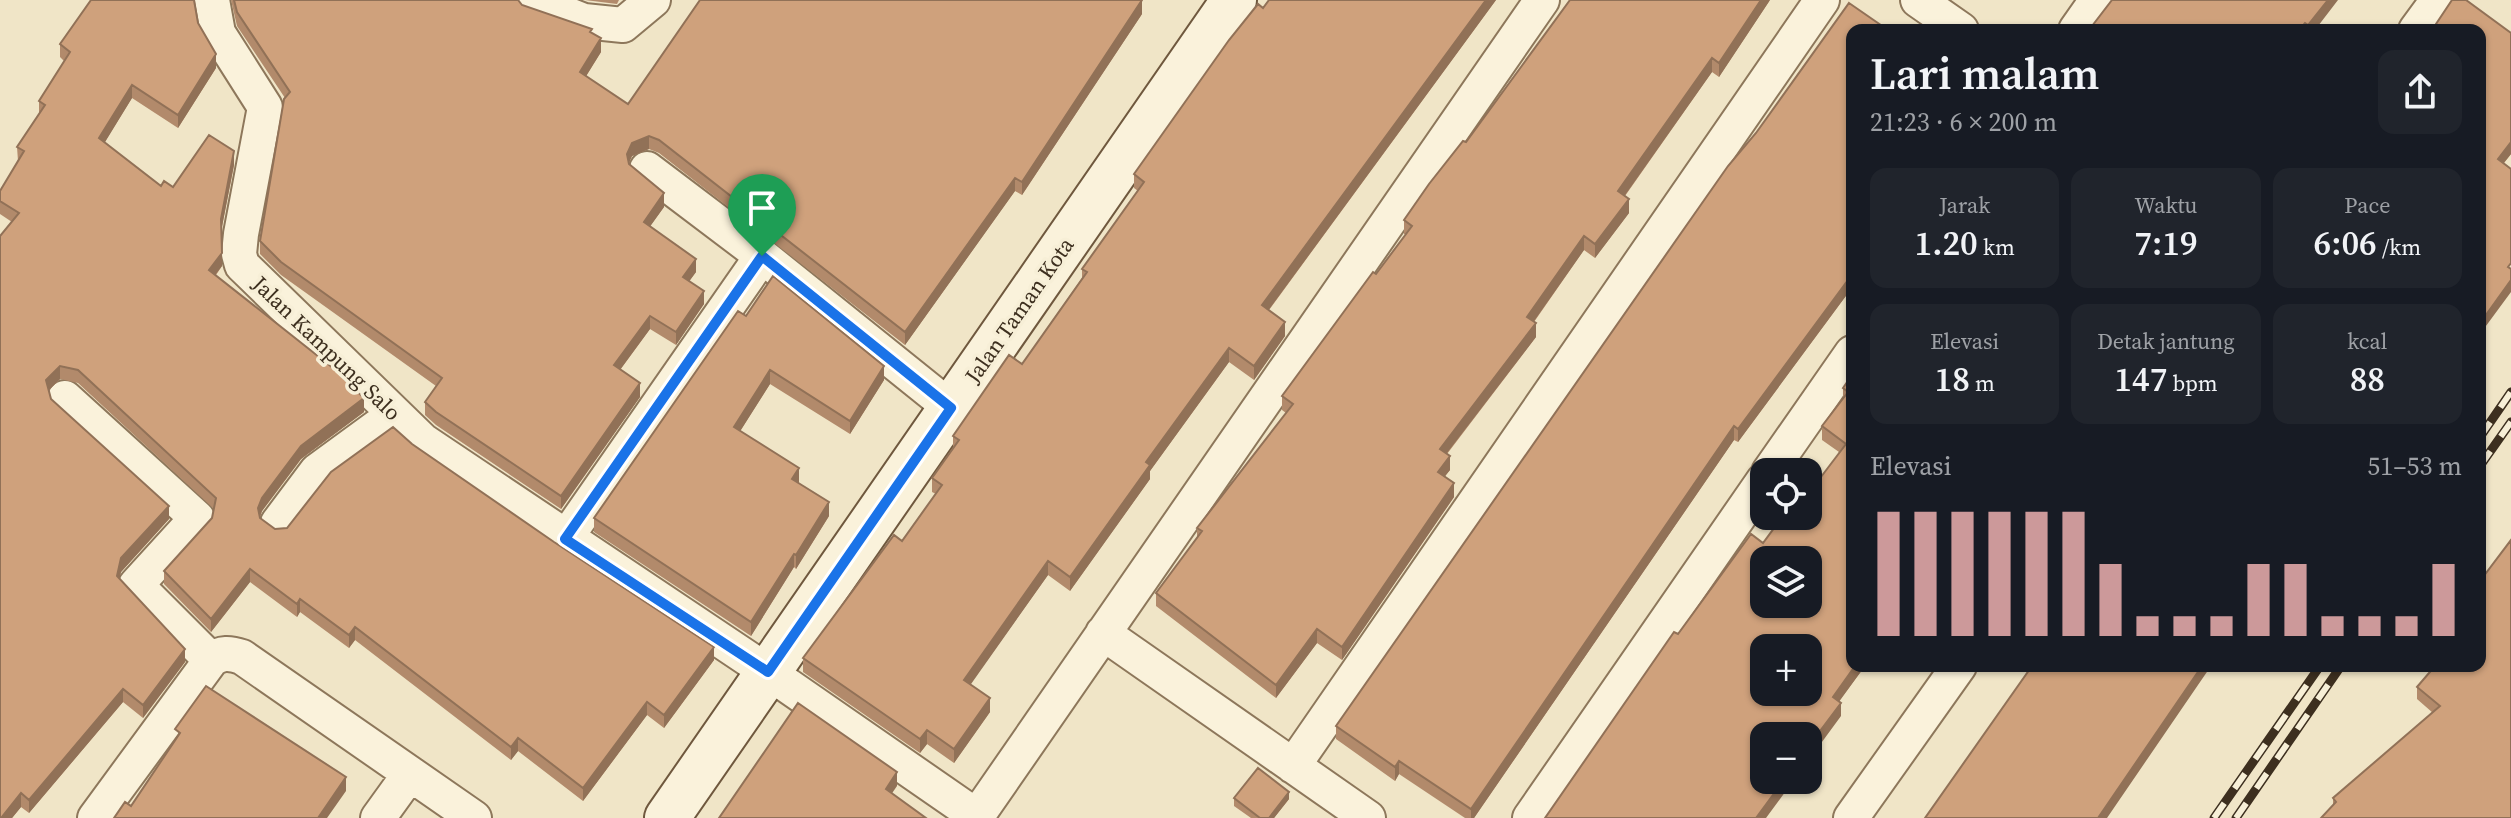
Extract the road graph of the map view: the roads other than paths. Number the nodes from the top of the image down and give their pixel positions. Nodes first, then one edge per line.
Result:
1 (212, 0) edge
2 (530, 0) edge
3 (653, 0) edge
4 (1234, 0) edge
5 (1542, 0) edge
6 (1822, 0) edge
7 (1918, 0) edge
8 (2097, 0) edge
9 (2438, 0) edge
10 (1952, 24) edge
11 (2080, 24) edge
12 (2420, 24) edge
13 (647, 169) dead end
14 (762, 256) junction
15 (1846, 362) edge
16 (65, 398) dead end
17 (951, 408) junction
18 (395, 414) junction
19 (1779, 458) edge
20 (1750, 500) edge
21 (278, 523) dead end
22 (565, 539) junction
23 (1103, 633) junction
24 (220, 656) junction
25 (768, 672) junction
26 (1955, 672) edge
27 (1293, 766) junction
28 (409, 775) junction
29 (978, 817) edge
30 (95, 818) edge
31 (378, 818) edge
32 (474, 818) edge
33 (667, 818) edge
34 (1368, 818) edge
35 (1530, 818) edge
36 (1851, 818) edge

1 - 18 street, Jalan Kampung Salo
2 - 3 street
4 - 17 street, Jalan Taman Kota
5 - 23 street
6 - 27 street
7 - 10 street
8 - 11 street
9 - 12 street
13 - 14 street
14 - 17 street
14 - 22 street
15 - 19 street
16 - 24 street
17 - 25 street, Jalan Taman Kota
18 - 21 street
18 - 22 street, Jalan Kampung Salo
20 - 35 street
22 - 25 street, Jalan Kampung Salo
23 - 27 street
23 - 29 street
24 - 28 street
24 - 30 street
25 - 29 street, Jalan Kampung Salo
25 - 33 street, Jalan Taman Kota
26 - 36 street
27 - 34 street
28 - 31 street
28 - 32 street

